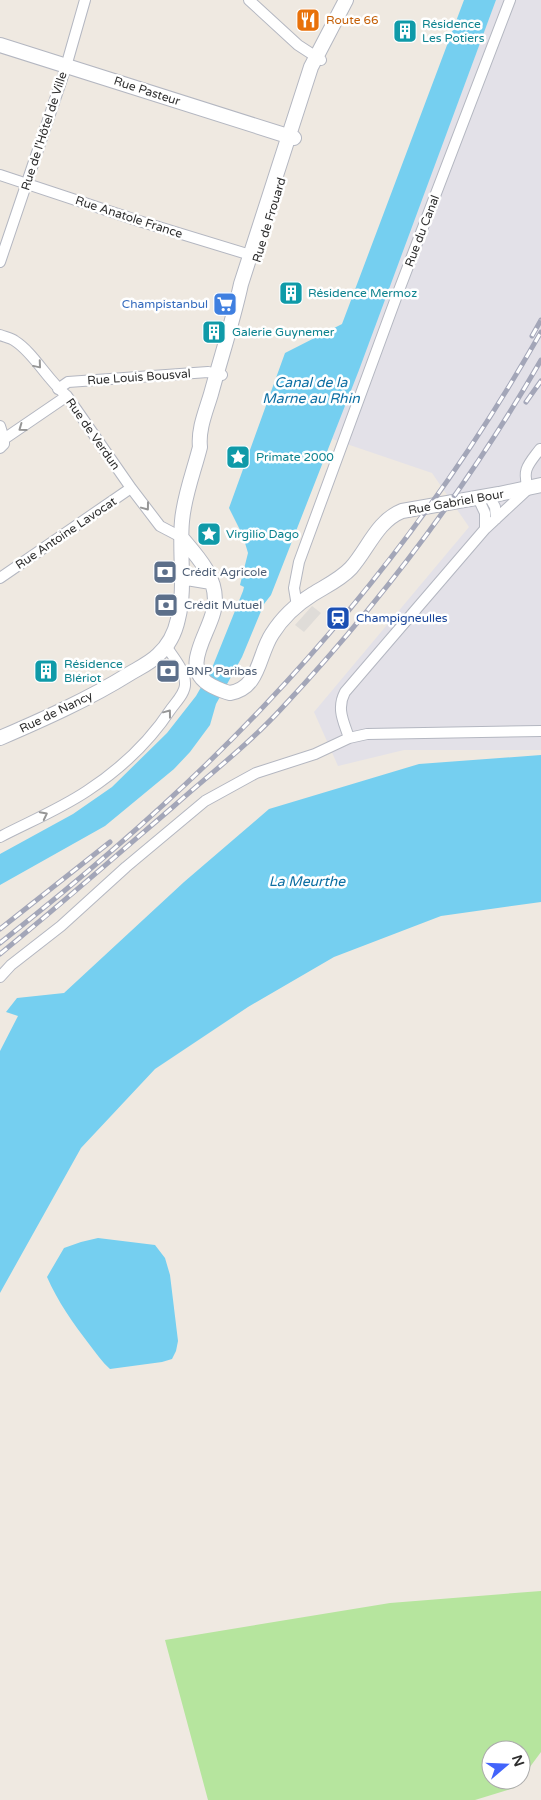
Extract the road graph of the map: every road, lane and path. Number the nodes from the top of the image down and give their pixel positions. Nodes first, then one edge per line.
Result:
1 (85, 0) edge
2 (249, 0) edge
3 (346, 0) edge
4 (354, 0) edge
5 (510, 0) edge
6 (0, 45) edge
7 (319, 59) junction
8 (66, 65) junction
9 (291, 137) junction
10 (0, 175) edge
11 (27, 184) junction
12 (254, 256) junction
13 (0, 262) edge
14 (0, 335) edge
15 (220, 375) junction
16 (58, 389) junction
17 (67, 396) junction
18 (0, 426) edge
19 (2, 444) edge
20 (540, 449) dead end
21 (534, 487) edge
22 (131, 488) junction
23 (484, 497) junction
24 (496, 519) junction
25 (485, 529) junction
26 (181, 537) junction
27 (0, 578) edge
28 (181, 578) junction
29 (211, 582) junction
30 (297, 606) junction
31 (166, 646) junction
32 (541, 731) edge
33 (0, 738) edge
34 (349, 738) junction
35 (0, 837) edge
36 (0, 977) edge

1 - 8 street, Rue de l'Hôtel de Ville
2 - 7 street
3 - 7 main road, Rue de Frouard
4 - 7 main road, Rue de Frouard
5 - 30 street, Rue du Canal
6 - 8 main road, Rue Pasteur
7 - 9 main road, Rue de Frouard
8 - 9 main road, Rue Pasteur
8 - 11 street, Rue de l'Hôtel de Ville
9 - 12 main road, Rue de Frouard
10 - 11 street, Rue Anatole France
11 - 12 street, Rue Anatole France
11 - 13 street, Rue de l'Hôtel de Ville
12 - 15 main road, Rue de Frouard
14 -> 16 street, Rue de Verdun
15 - 16 street, Rue Louis Bousval
15 - 26 main road, Rue de Frouard
16 - 17 street, Rue de Verdun
17 -> 19 street
17 - 22 street, Rue de Verdun
18 - 19 street
20 - 21 street
21 - 23 main road, Rue Gabriel Bour
21 - 24 street
22 -> 26 street, Rue de Verdun
22 - 27 street, Rue Antoine Lavocat
23 - 24 street
23 - 25 street
23 - 30 main road, Rue Gabriel Bour
24 - 25 street
25 - 34 street
26 - 28 main road, Rue de Nancy
26 - 29 main road, Rue Gabriel Bour
28 - 29 main road
28 - 31 main road, Rue de Nancy
29 - 30 main road, Rue Gabriel Bour
31 - 33 main road, Rue de Nancy
35 -> 31 street
32 - 34 street
34 - 36 street

